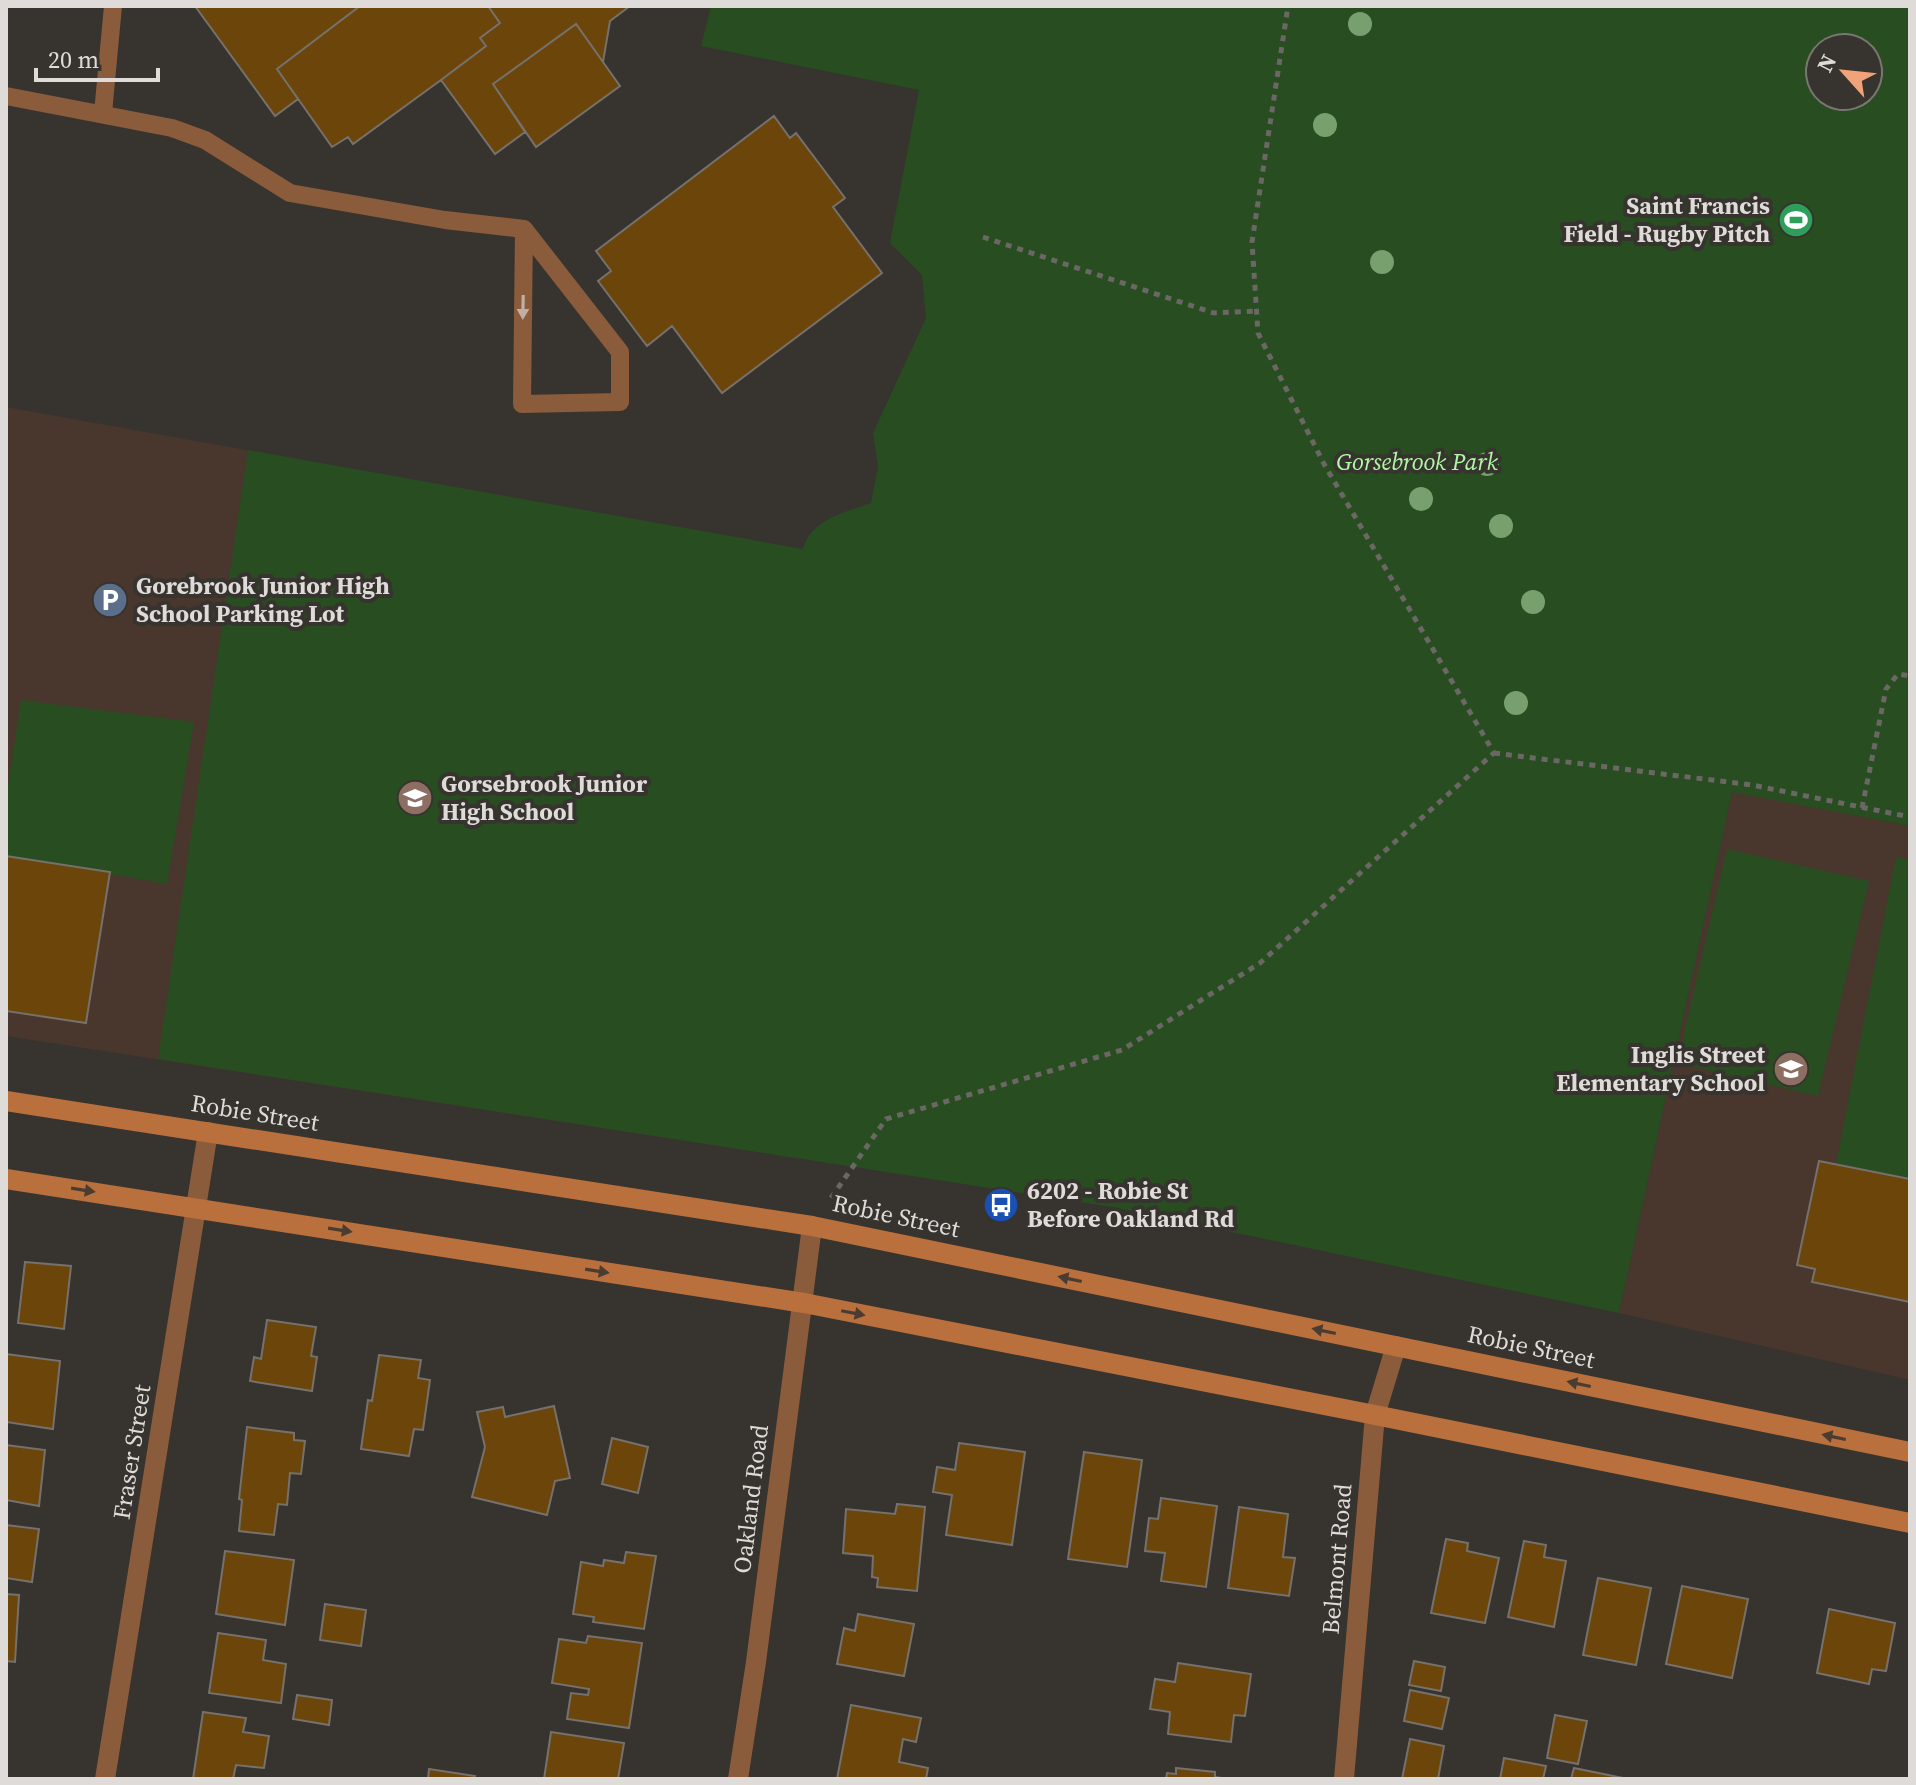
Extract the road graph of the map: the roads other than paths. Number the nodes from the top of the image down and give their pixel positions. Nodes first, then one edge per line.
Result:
1 (113, 6) edge
2 (6, 96) edge
3 (103, 113) junction
4 (524, 229) junction
5 (6, 1101) edge
6 (208, 1132) junction
7 (6, 1179) edge
8 (197, 1207) junction
9 (812, 1226) junction
10 (804, 1303) junction
11 (1396, 1346) junction
12 (1375, 1415) junction
13 (1910, 1452) edge
14 (1910, 1523) edge
15 (105, 1779) edge
16 (738, 1779) edge
17 (1344, 1779) edge

1 - 3 lane
2 - 3 lane
3 - 4 lane
4 -> 4 lane
5 - 6 main road, Robie Street
6 - 8 street, Fraser Street
6 - 9 main road, Robie Street
7 -> 8 main road
8 -> 10 main road
8 - 15 street, Fraser Street
9 - 10 street, Oakland Road
11 -> 9 main road, Robie Street
10 -> 12 main road
10 - 16 street, Oakland Road
11 - 12 street, Belmont Road
13 -> 11 main road, Robie Street
12 - 14 main road
12 - 17 street, Belmont Road

